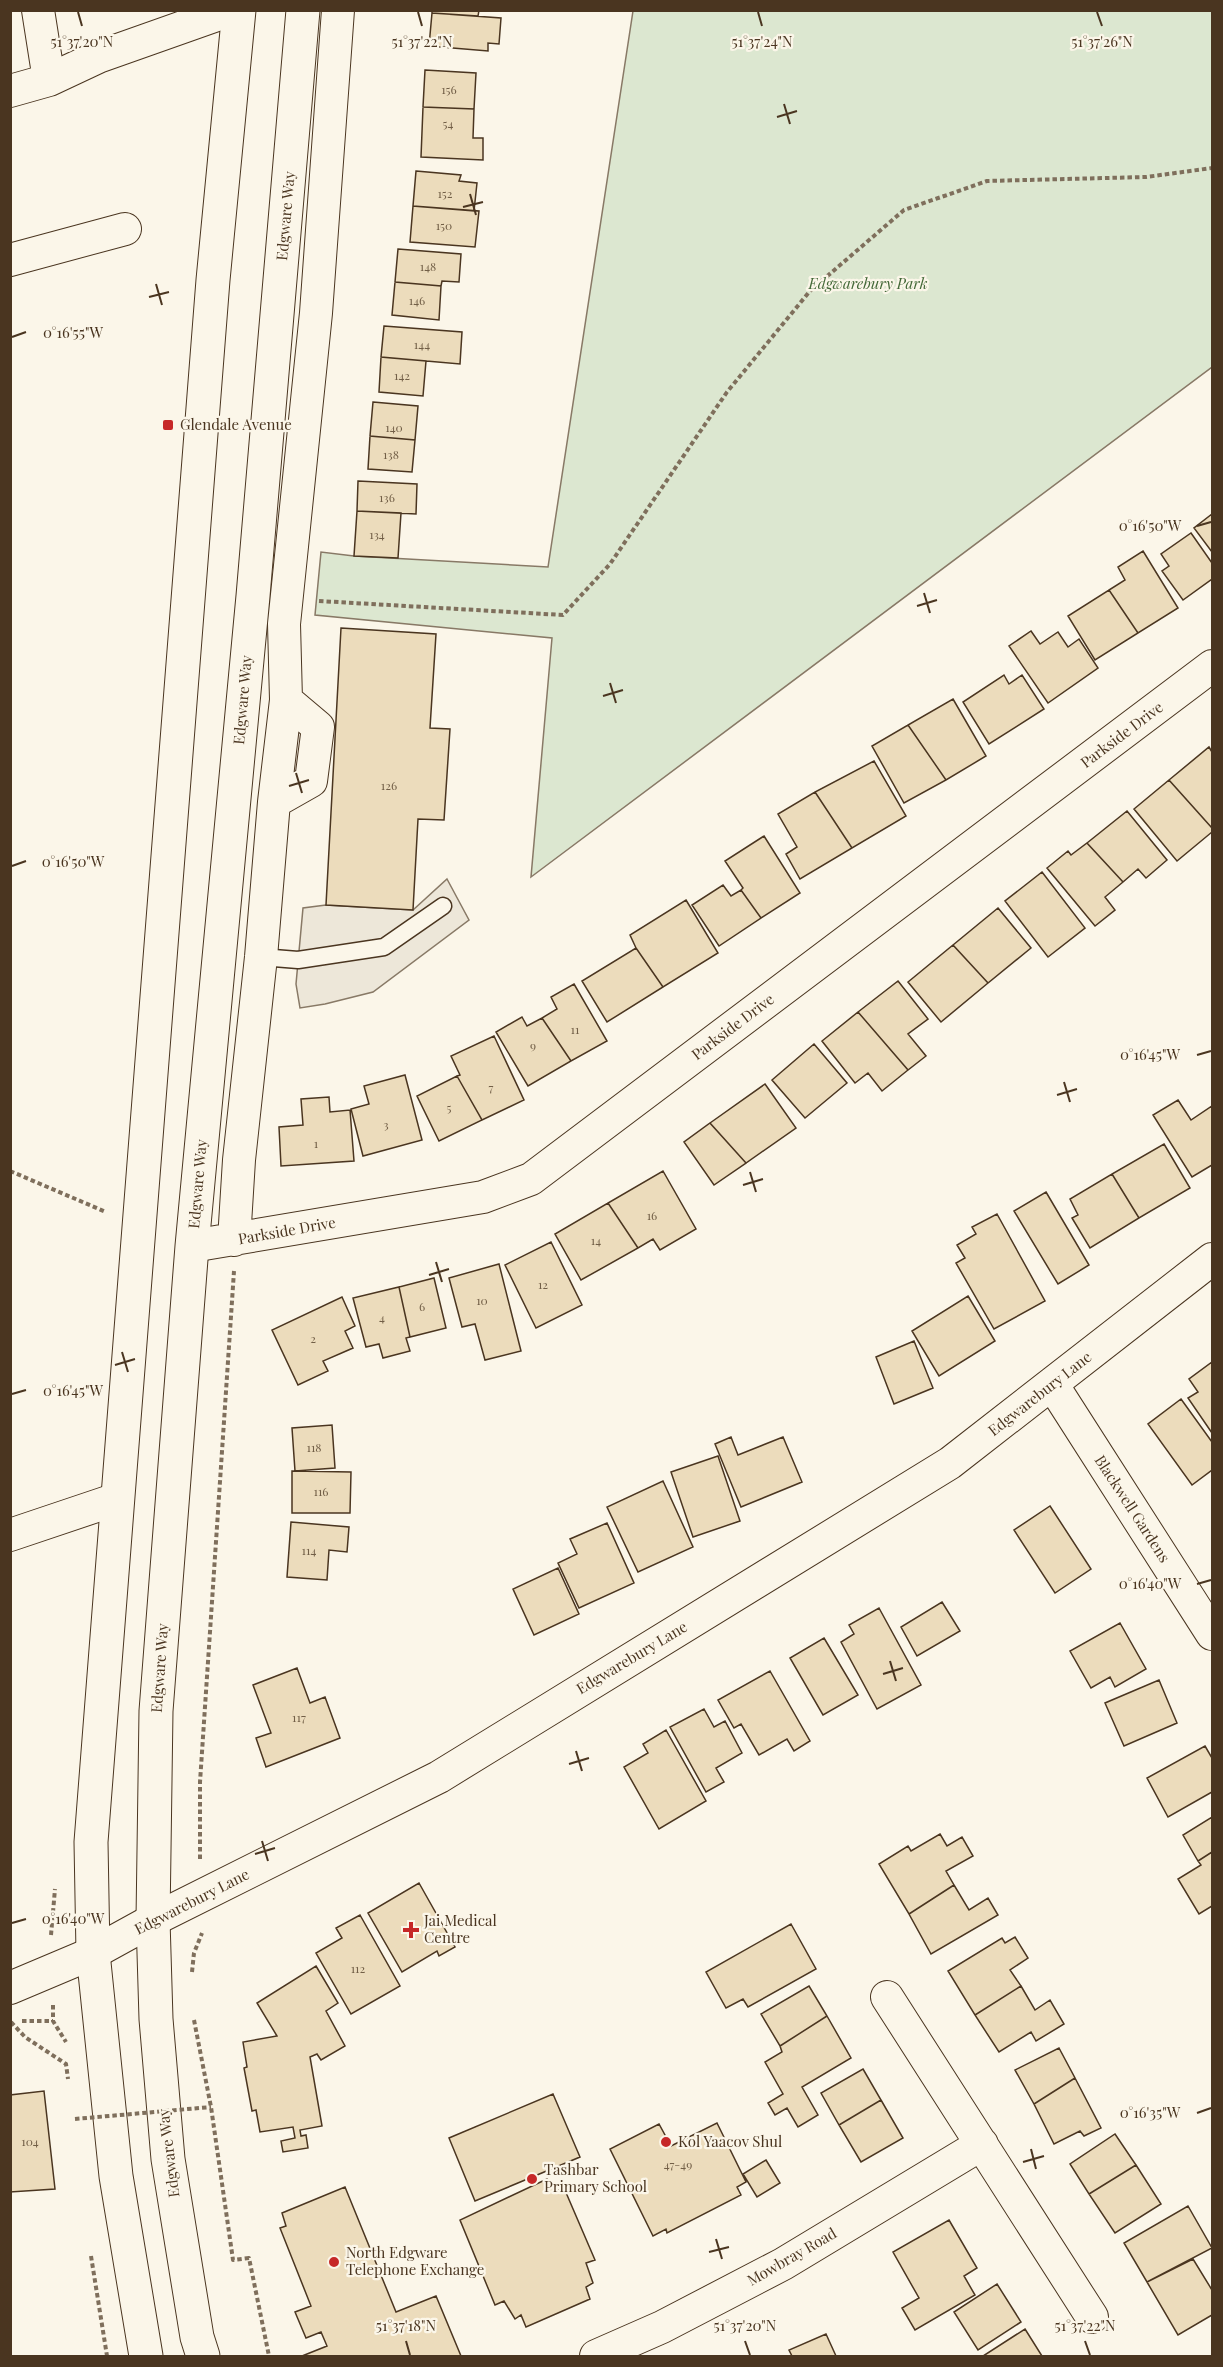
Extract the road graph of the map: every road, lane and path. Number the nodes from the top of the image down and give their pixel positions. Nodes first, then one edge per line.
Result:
1 (38, 10) edge
2 (231, 10) edge
3 (239, 10) edge
4 (303, 10) edge
5 (338, 10) edge
6 (49, 80) junction
7 (10, 91) edge
8 (1212, 168) edge
9 (125, 229) dead end
10 (10, 260) edge
11 (286, 599) junction
12 (1212, 666) edge
13 (443, 906) dead end
14 (261, 957) junction
15 (10, 1171) edge
16 (107, 1212) dead end
17 (234, 1240) junction
18 (192, 1246) junction
19 (1212, 1259) edge
20 (1052, 1384) junction
21 (117, 1499) junction
22 (10, 1534) edge
23 (1212, 1634) edge
24 (199, 1851) dead end
25 (153, 1920) junction
26 (202, 1934) dead end
27 (93, 1953) junction
28 (190, 1982) dead end
29 (10, 1988) edge
30 (887, 1997) dead end
31 (193, 2017) dead end
32 (53, 2021) dead end
33 (12, 2022) edge
34 (69, 2086) dead end
35 (195, 2102) dead end
36 (211, 2107) junction
37 (73, 2108) dead end
38 (196, 2114) dead end
39 (982, 2145) junction
40 (1092, 2317) dead end
41 (146, 2356) edge
42 (203, 2356) edge
43 (269, 2356) edge
44 (596, 2356) edge

1 - 6 street
2 - 6 street
3 - 21 highway
4 - 18 highway, Edgware Way
5 - 11 street
6 - 7 street
8 - 11 path
9 - 10 street
11 - 14 street
12 - 17 street, Parkside Drive
13 - 14 lane
14 - 17 street
15 - 16 path
17 - 18 street, Parkside Drive
17 - 24 path
18 - 25 highway, Edgware Way
19 - 20 street, Edgwarebury Lane
20 - 23 street, Blackwell Gardens
20 - 25 street, Edgwarebury Lane
21 - 22 street
21 - 27 highway
25 - 27 street, Edgwarebury Lane
25 - 42 highway, Edgware Way
26 - 28 path
27 - 29 street, Edgwarebury Lane
27 - 41 highway
30 - 39 street
31 - 36 path
32 - 33 path
33 - 34 path
35 - 38 path
36 - 37 path, bridge
36 - 43 path
39 - 40 street
39 - 44 street, Mowbray Road

